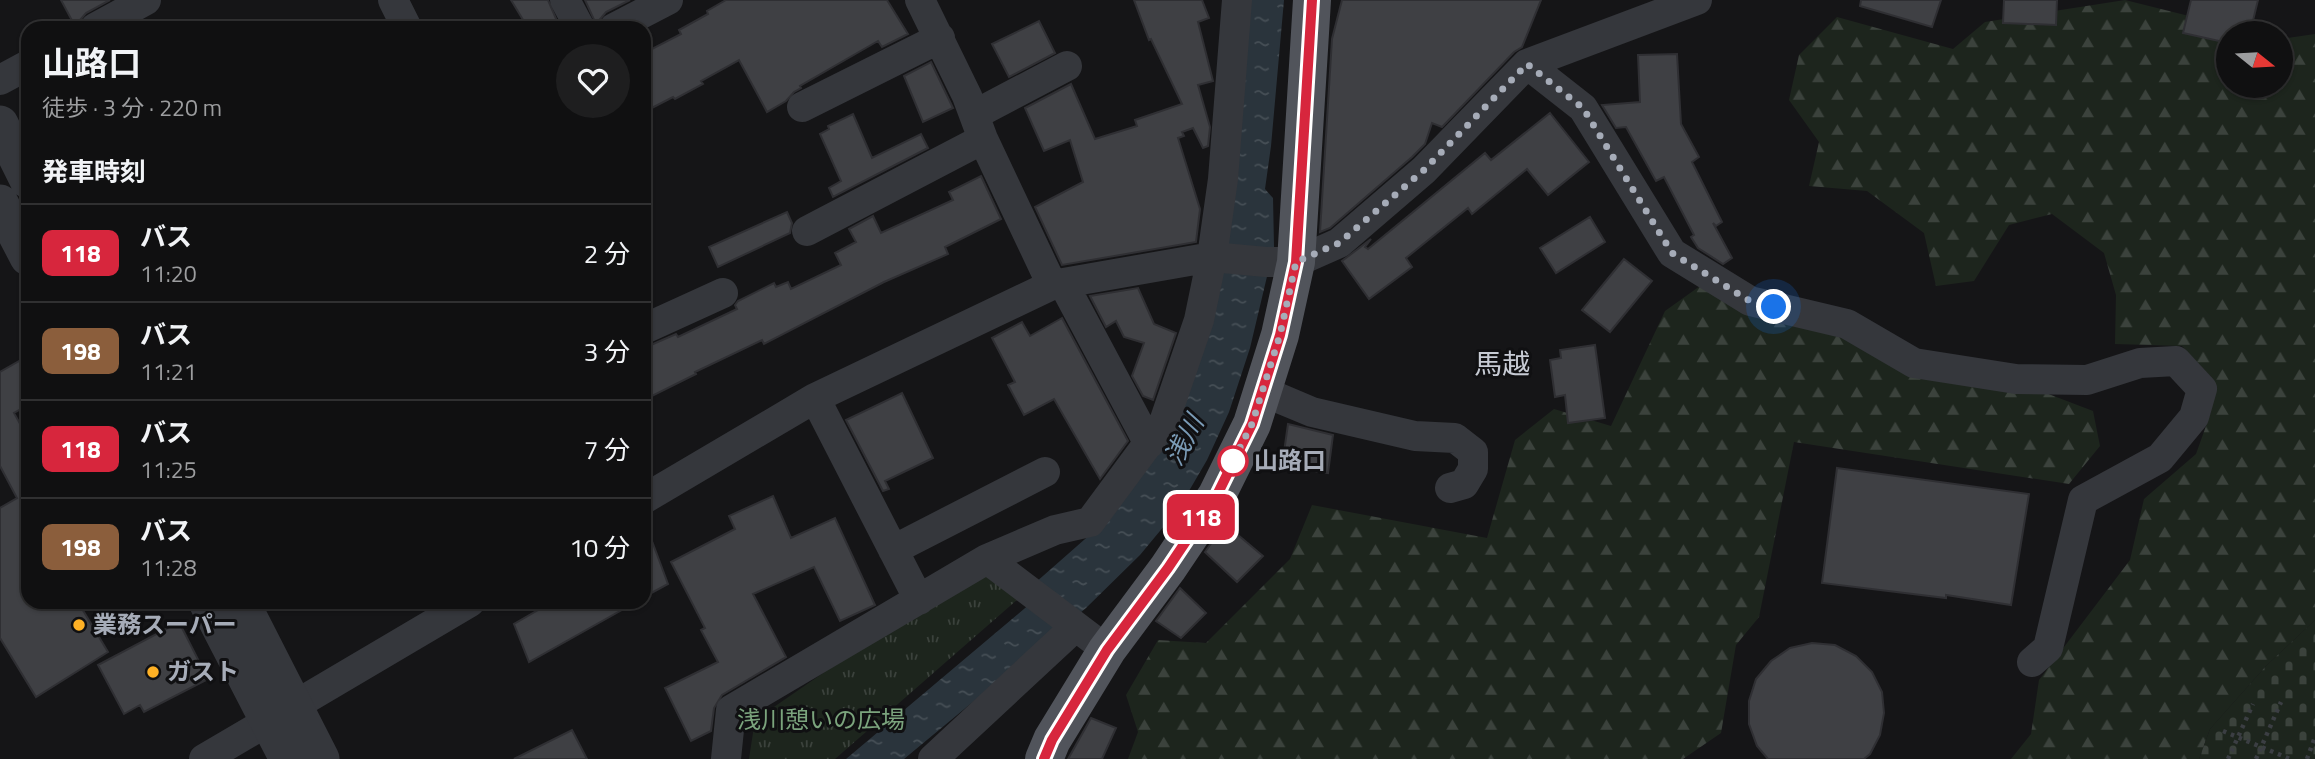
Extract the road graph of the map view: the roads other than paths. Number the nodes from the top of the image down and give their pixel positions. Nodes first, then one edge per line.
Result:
1 (146, 0) edge
2 (393, 0) edge
3 (565, 0) edge
4 (668, 0) edge
5 (920, 0) edge
6 (1237, 0) edge
7 (1312, 0) edge
8 (1697, 0) edge
9 (108, 21) edge
10 (404, 21) edge
11 (576, 21) edge
12 (628, 21) edge
13 (940, 38) junction
14 (1527, 64) junction
15 (1067, 66) dead end
16 (21, 69) edge
17 (0, 80) edge
18 (802, 107) dead end
19 (0, 124) edge
20 (979, 127) junction
21 (21, 166) edge
22 (0, 203) edge
23 (807, 231) dead end
24 (21, 244) edge
25 (1212, 257) junction
26 (1281, 262) junction
27 (1057, 284) junction
28 (723, 293) dead end
29 (651, 326) edge
30 (1262, 391) junction
31 (815, 398) junction
32 (1149, 444) junction
33 (1045, 472) dead end
34 (1450, 488) dead end
35 (651, 490) edge
36 (893, 550) junction
37 (987, 559) junction
38 (919, 600) junction
39 (212, 609) edge
40 (244, 609) edge
41 (458, 609) edge
42 (1075, 627) junction
43 (1107, 650) junction
44 (2032, 662) dead end
45 (281, 714) junction
46 (204, 759) edge
47 (288, 759) edge
48 (321, 759) edge
49 (726, 759) edge
50 (933, 759) edge
51 (1044, 759) edge

1 - 9 street
2 - 10 street
3 - 11 street
4 - 12 street
5 - 13 street
6 - 25 street
7 - 26 main road
8 - 14 street
13 - 18 street
13 - 20 street
14 - 26 street
14 - 44 street
15 - 20 street
16 - 17 street
19 - 21 street
20 - 23 street
20 - 27 street
22 - 24 street
25 - 26 street
25 - 27 street
25 - 32 street
26 - 30 main road
27 - 31 street
27 - 32 street
28 - 29 street
30 - 34 street
30 - 43 main road
31 - 35 street
31 - 36 street
32 - 37 street
33 - 36 street
36 - 38 street
37 - 38 street
37 - 42 street
38 - 49 street
39 - 45 street
40 - 45 street
41 - 45 street
42 - 43 street
42 - 50 street
43 - 51 main road
45 - 46 street
45 - 47 street
45 - 48 street

